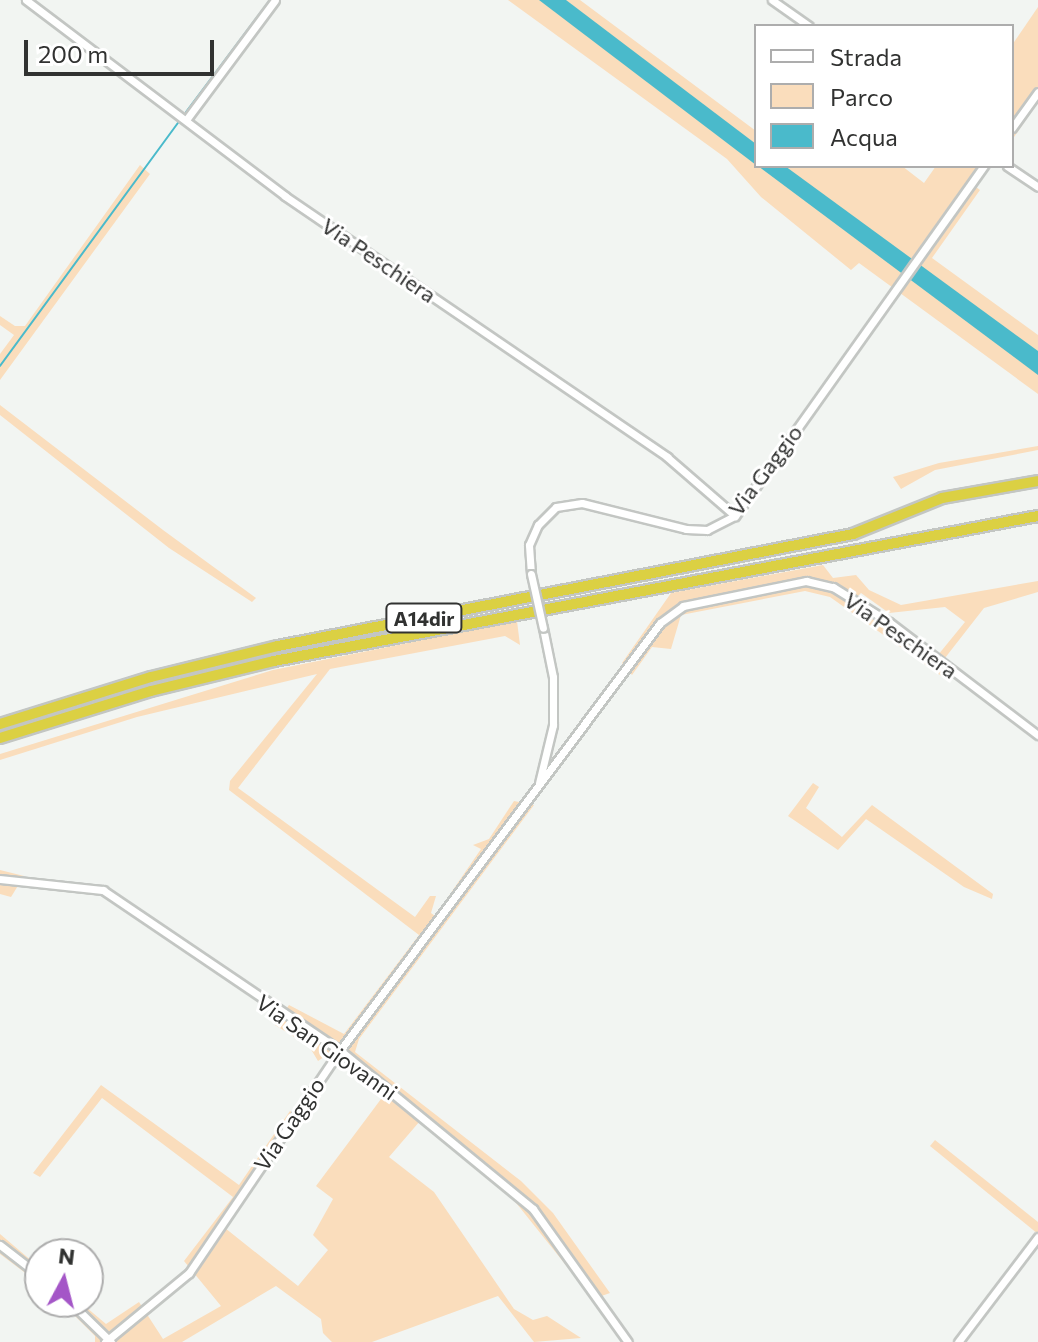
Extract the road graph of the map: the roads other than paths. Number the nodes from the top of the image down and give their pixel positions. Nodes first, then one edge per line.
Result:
1 (26, 0) edge
2 (275, 0) edge
3 (772, 0) edge
4 (806, 24) edge
5 (1038, 92) edge
6 (186, 120) junction
7 (1014, 125) edge
8 (983, 168) edge
9 (1010, 168) edge
10 (1038, 187) edge
11 (1038, 481) edge
12 (735, 516) junction
13 (1038, 516) edge
14 (0, 724) edge
15 (1038, 735) edge
16 (0, 738) edge
17 (546, 777) joint
18 (537, 788) junction
19 (0, 879) edge
20 (342, 1052) junction
21 (1038, 1237) edge
22 (0, 1245) edge
23 (24, 1264) edge
24 (86, 1318) edge
25 (109, 1341) edge
26 (628, 1342) edge
27 (958, 1342) edge

1 - 6 street, Via Peschiera
2 - 6 street
3 - 4 street
5 - 7 street
6 - 12 street, Via Peschiera
8 - 12 street, Via Gaggio
9 - 10 street
11 - 14 highway, A14dir
12 - 18 street, Via Gaggio, bridge
13 - 16 highway, A14dir
15 - 17 street, Via Peschiera
17 - 18 street, Via Gaggio
18 - 20 street, Via Gaggio
19 - 20 street, Via San Giovanni
20 - 25 street, Via Gaggio
20 - 26 street, Via San Giovanni
21 - 27 street
22 - 23 street
24 - 25 street

